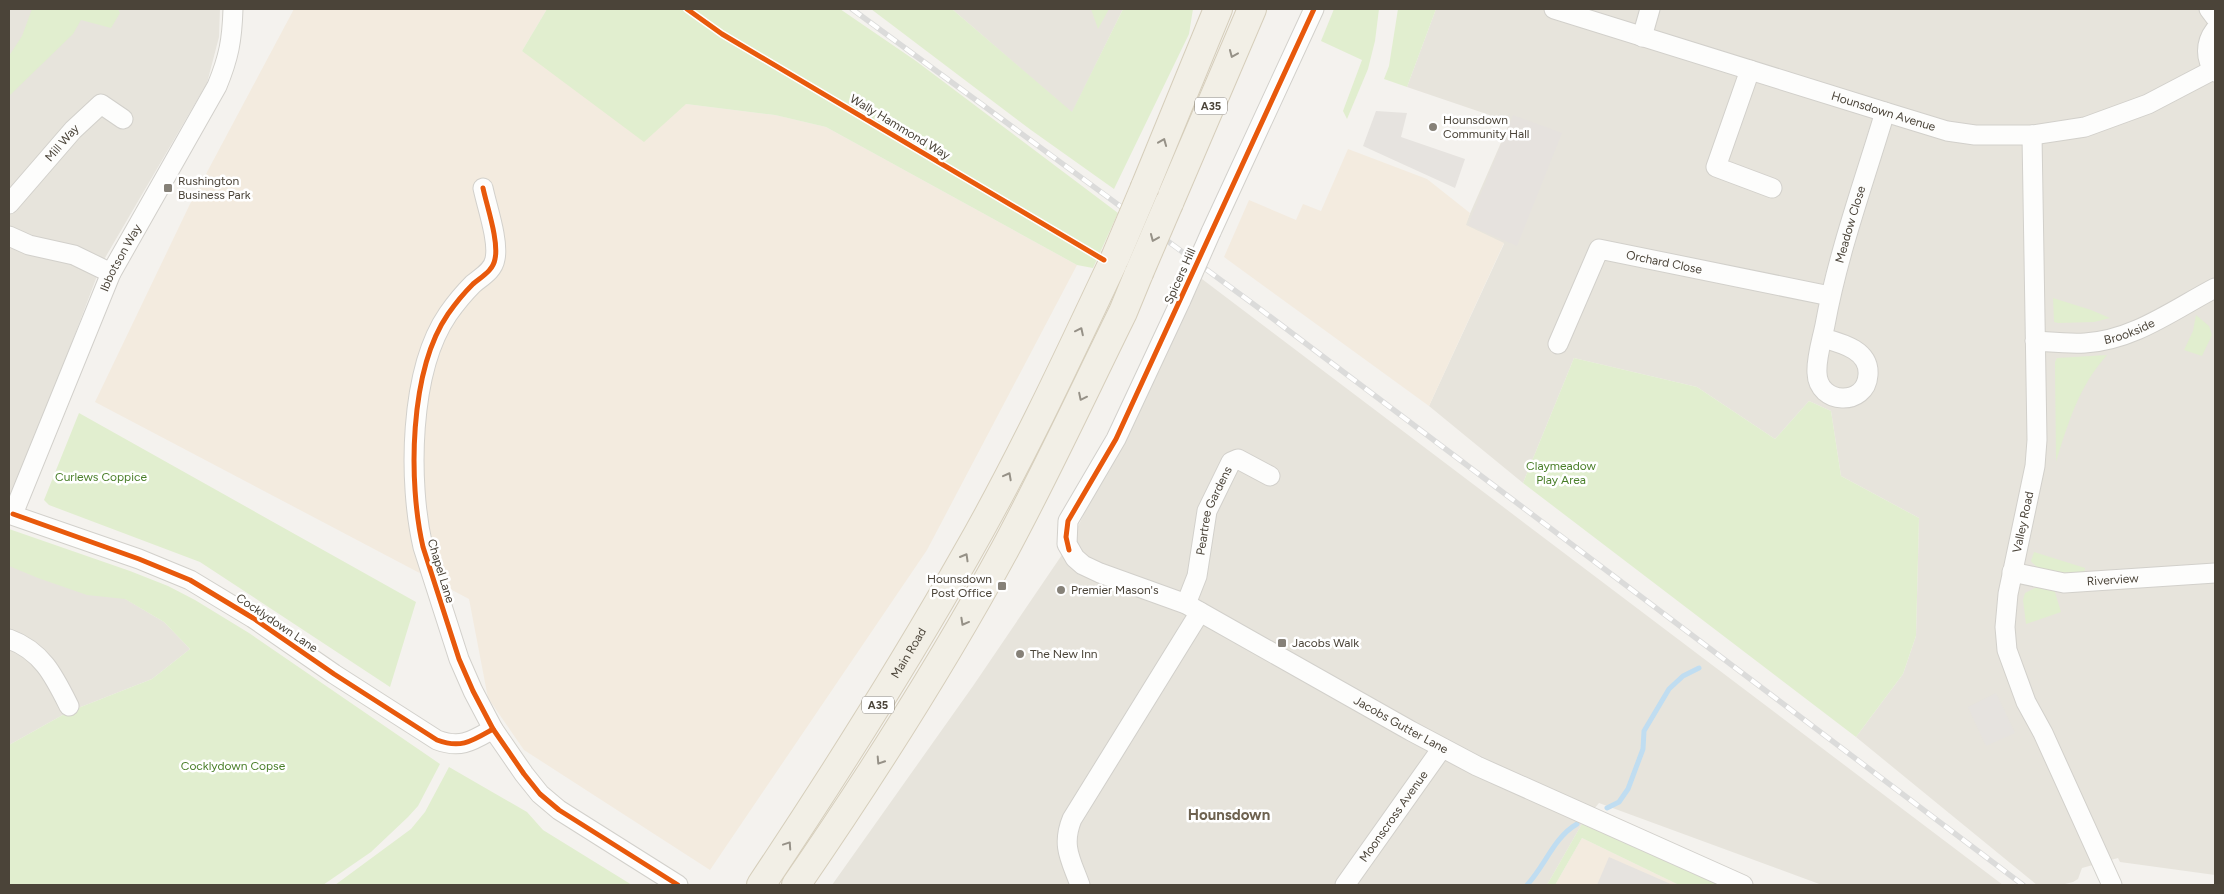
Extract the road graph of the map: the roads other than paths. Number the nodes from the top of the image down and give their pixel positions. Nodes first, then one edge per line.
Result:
1 (233, 9) edge
2 (1218, 9) edge
3 (1252, 9) edge
4 (1314, 9) edge
5 (1554, 9) edge
6 (1650, 9) edge
7 (2209, 9) edge
8 (2215, 17) edge
9 (2215, 30) edge
10 (1642, 37) junction
11 (1750, 70) junction
12 (2214, 71) edge
13 (1884, 112) junction
14 (123, 119) dead end
15 (2032, 135) junction
16 (483, 188) dead end
17 (1772, 188) dead end
18 (9, 204) edge
19 (9, 236) edge
20 (111, 273) junction
21 (2215, 288) edge
22 (1830, 296) junction
23 (1822, 338) dead end
24 (2035, 341) junction
25 (1558, 344) dead end
26 (1270, 476) dead end
27 (11, 514) edge
28 (1069, 550) joint
29 (2012, 572) junction
30 (2215, 573) edge
31 (1193, 608) junction
32 (9, 639) edge
33 (69, 706) dead end
34 (493, 729) junction
35 (1442, 748) junction
36 (678, 885) edge
37 (761, 885) edge
38 (796, 885) edge
39 (1080, 885) edge
40 (1345, 885) edge
41 (1743, 885) edge
42 (2112, 885) edge

1 - 20 street, Ibbotson Way
37 -> 2 main road, Main Road / A35, bridge
3 -> 38 main road, A35, bridge
4 - 28 street, Spicers Hill, bridge
5 - 10 street, Hounsdown Avenue
6 - 10 street
7 - 8 street
9 - 12 street, Hounsdown Avenue
10 - 11 street, Hounsdown Avenue
11 - 13 street, Hounsdown Avenue
11 - 17 street
12 - 15 street, Hounsdown Avenue
13 - 15 street, Hounsdown Avenue
13 - 22 street, Meadow Close
14 - 18 street, Mill Way
15 - 24 street, Valley Road
16 - 34 street, Chapel Lane
19 - 20 street
20 - 27 street, Ibbotson Way
21 - 24 street, Brookside
22 - 23 street, Meadow Close
22 - 25 street, Orchard Close
24 - 29 street, Valley Road
26 - 31 street, Peartree Gardens
27 - 34 street, Cocklydown Lane
28 - 31 street, Jacobs Gutter Lane
29 - 30 street, Riverview
29 - 42 street, Valley Road
31 - 35 street, Jacobs Gutter Lane
31 - 39 street
32 - 33 street
34 - 36 street, Chapel Lane
35 - 40 street, Moonscross Avenue
35 - 41 street, Jacobs Gutter Lane

